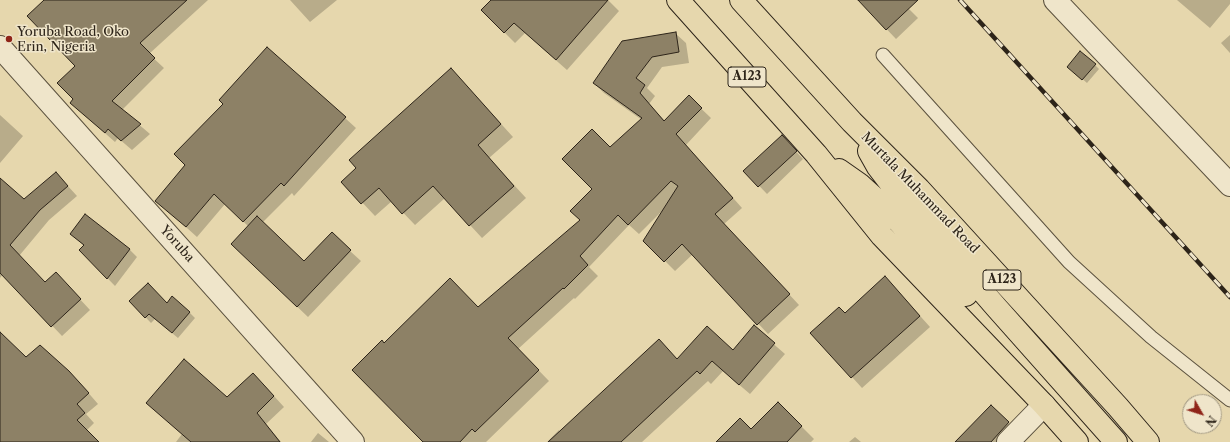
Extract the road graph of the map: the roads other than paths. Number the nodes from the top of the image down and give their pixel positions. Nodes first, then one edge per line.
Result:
1 (678, 0) edge
2 (741, 0) edge
3 (1055, 0) edge
4 (0, 47) edge
5 (883, 55) dead end
6 (852, 122) junction
7 (816, 154) junction
8 (1230, 185) edge
9 (991, 312) junction
10 (1230, 400) edge
11 (1044, 405) junction
12 (353, 442) edge
13 (1008, 442) edge
14 (1077, 442) edge
15 (1097, 442) edge
16 (1116, 442) edge
17 (1148, 442) edge

1 - 7 highway, Murtala Muhammad Road / A123
2 - 6 highway, Murtala Muhammad Road / A123
3 - 8 street
4 - 12 street, Yoruba
5 - 10 lane
6 - 9 highway, Murtala Muhammad Road / A123
6 - 17 highway, Murtala Muhammad Road / A123
7 - 9 highway, Murtala Muhammad Road / A123
7 - 11 highway, Murtala Muhammad Road / A123
9 - 15 highway, Murtala Muhammad Road / A123
9 - 16 highway, Murtala Muhammad Road / A123
11 - 13 street
11 - 14 highway, Murtala Muhammad Road / A123

